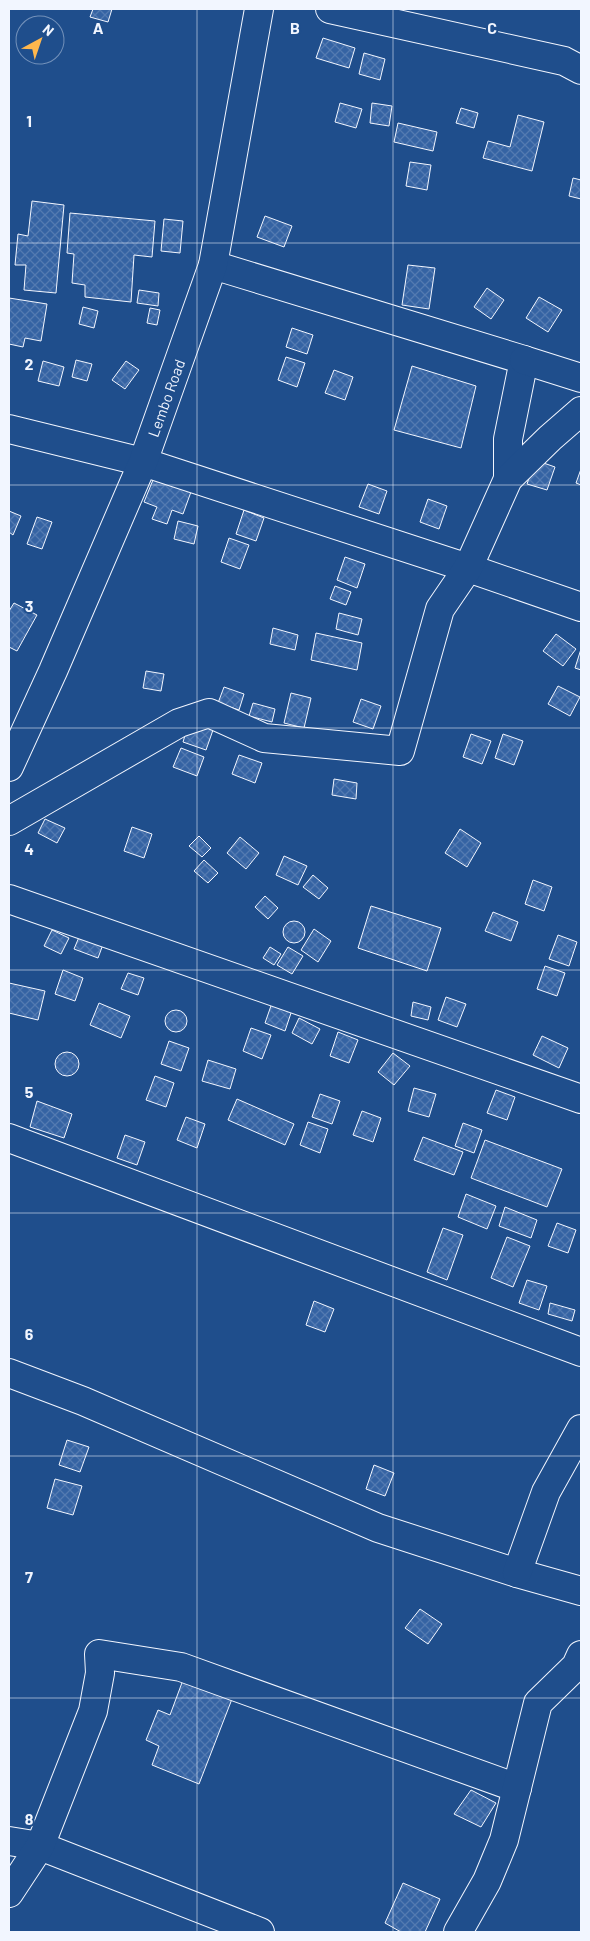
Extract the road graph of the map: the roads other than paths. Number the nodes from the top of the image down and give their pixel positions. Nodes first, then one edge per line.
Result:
1 (259, 9) edge
2 (330, 9) edge
3 (581, 70) edge
4 (213, 265) junction
5 (524, 360) junction
6 (581, 378) edge
7 (581, 411) edge
8 (9, 430) edge
9 (143, 462) junction
10 (508, 480) junction
11 (468, 568) junction
12 (581, 608) edge
13 (9, 767) edge
14 (9, 821) edge
15 (9, 899) edge
16 (581, 1099) edge
17 (9, 1138) edge
18 (581, 1352) edge
19 (9, 1373) edge
20 (581, 1429) edge
21 (517, 1572) junction
22 (581, 1591) edge
23 (581, 1655) edge
24 (516, 1788) junction
25 (9, 1841) edge
26 (40, 1846) junction
27 (9, 1893) edge
28 (260, 1932) edge
29 (458, 1932) edge

1 - 4 street, Lembo Road
2 - 3 street
4 - 5 street
4 - 9 street, Lembo Road
5 - 6 street
5 - 10 street
7 - 10 street
8 - 9 street
9 - 11 street
9 - 13 street, Lembo Road
10 - 11 street
11 - 12 street
11 - 14 street
15 - 16 street
17 - 18 street
19 - 21 street
20 - 21 street
21 - 22 street
23 - 24 street
24 - 26 street
24 - 29 street
25 - 26 street
26 - 27 street
26 - 28 street

